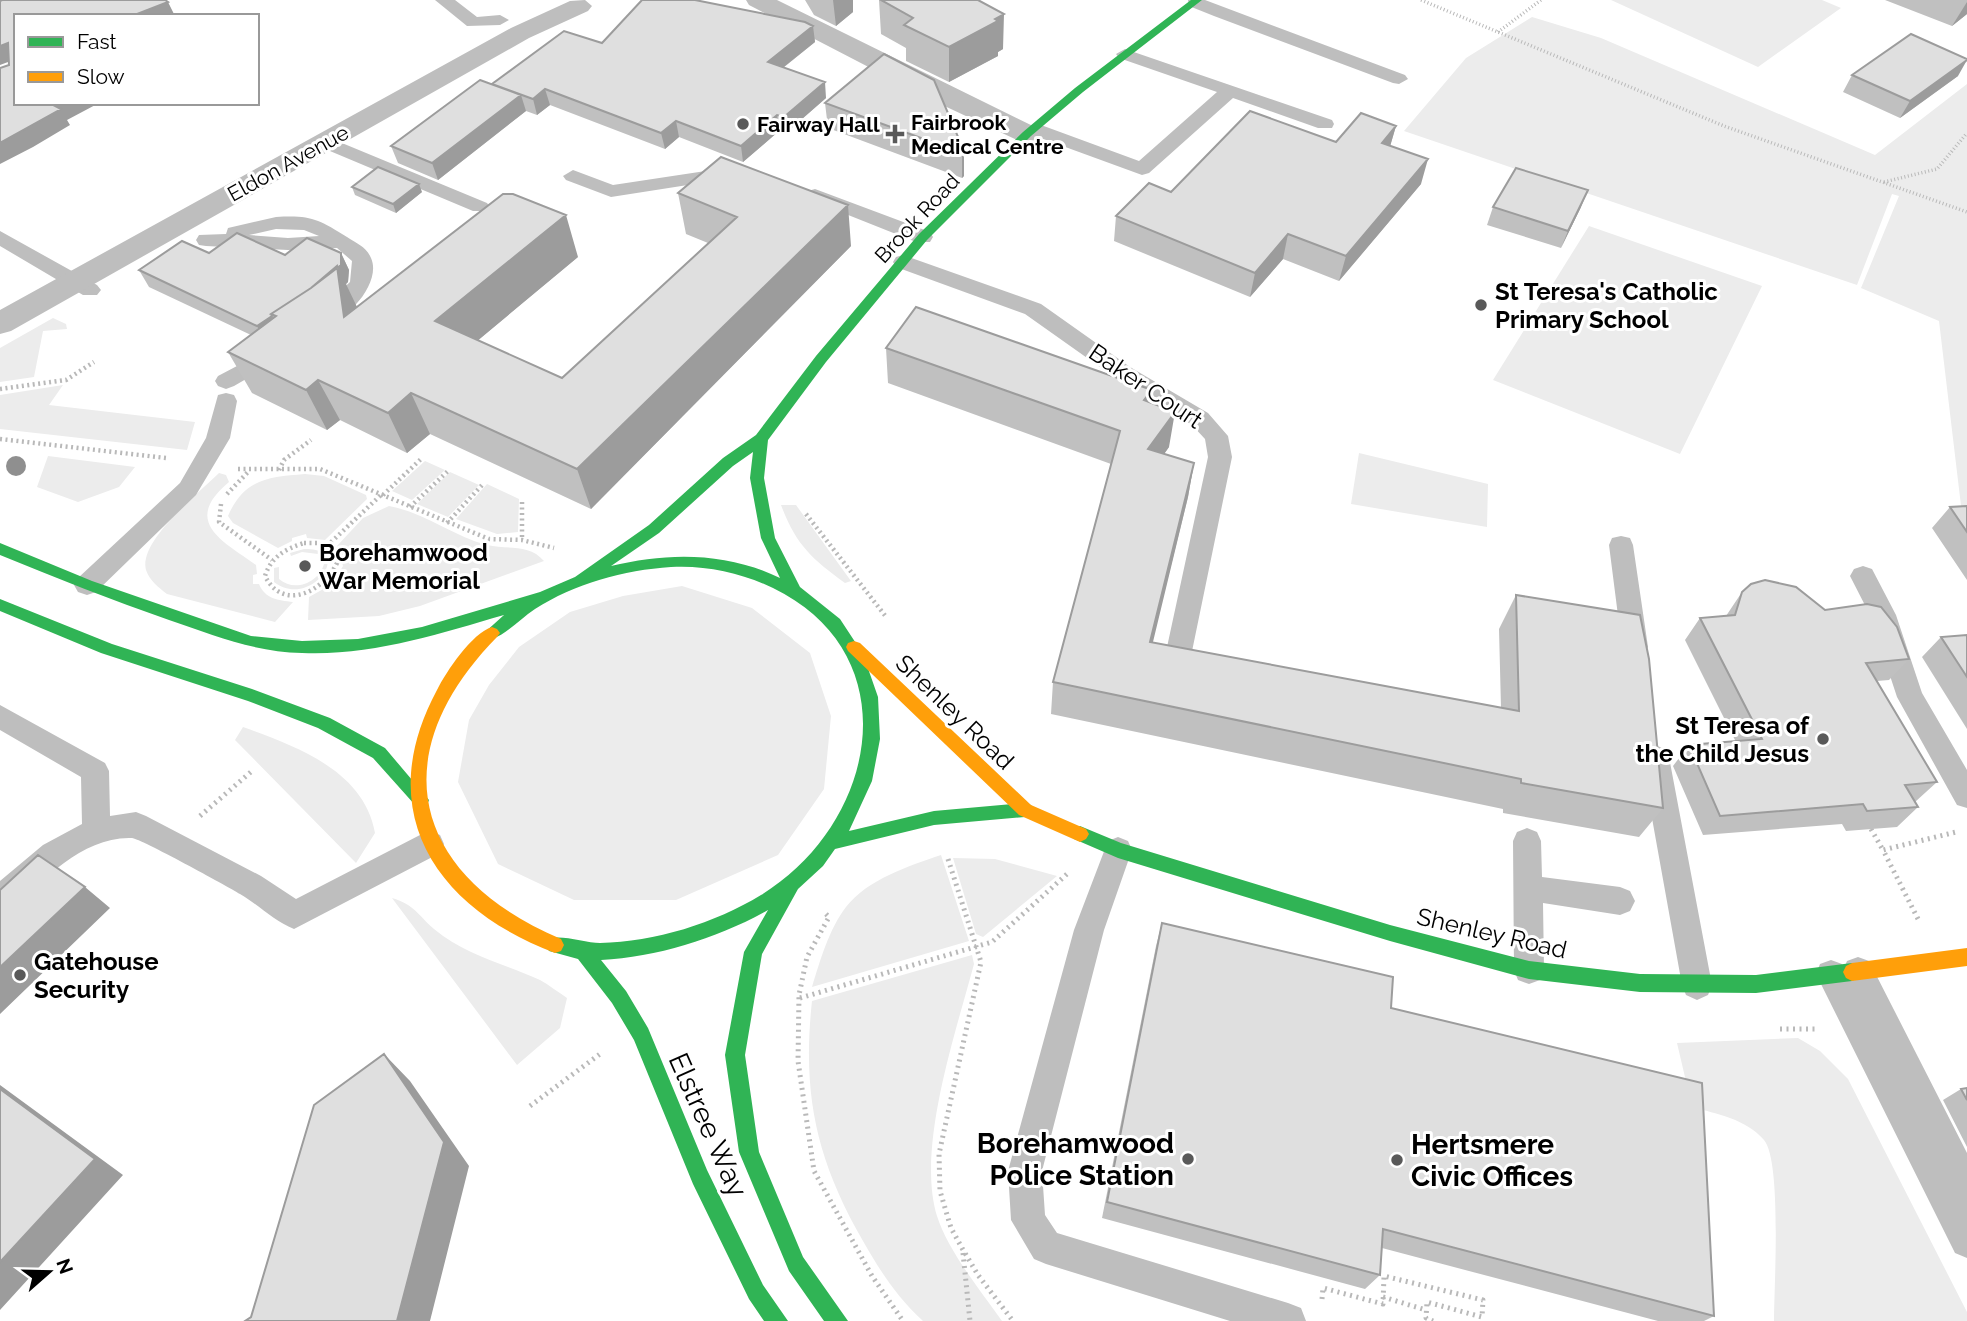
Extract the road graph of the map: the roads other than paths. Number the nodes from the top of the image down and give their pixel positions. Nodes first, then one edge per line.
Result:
1 (444, 0) edge
2 (471, 0) edge
3 (758, 0) edge
4 (1196, 1) edge
5 (579, 6) dead end
6 (510, 26) junction
7 (1262, 29) joint
8 (1125, 54) junction
9 (1399, 79) dead end
10 (1230, 91) junction
11 (1325, 124) dead end
12 (1030, 131) junction
13 (325, 142) junction
14 (755, 175) edge
15 (573, 176) dead end
16 (793, 186) edge
17 (480, 207) dead end
18 (0, 237) edge
19 (923, 237) junction
20 (206, 240) dead end
21 (904, 262) junction
22 (83, 285) junction
23 (0, 324) edge
24 (306, 330) edge
25 (285, 345) edge
26 (761, 439) junction
27 (1620, 545) dead end
28 (0, 549) edge
29 (1863, 576) dead end
30 (582, 578) junction
31 (87, 585) junction
32 (794, 590) junction
33 (540, 598) junction
34 (0, 605) edge
35 (854, 647) junction
36 (1177, 661) edge
37 (1640, 671) edge
38 (0, 716) edge
39 (1650, 726) edge
40 (1967, 796) edge
41 (421, 800) junction
42 (1025, 810) junction
43 (96, 831) junction
44 (1527, 841) dead end
45 (833, 842) junction
46 (430, 844) junction
47 (1118, 850) junction
48 (794, 882) junction
49 (1528, 888) junction
50 (0, 900) edge
51 (1620, 901) dead end
52 (585, 954) junction
53 (1967, 957) edge
54 (1529, 970) junction
55 (1844, 973) junction
56 (1697, 985) junction
57 (1967, 1188) edge
58 (1967, 1241) edge
59 (777, 1321) edge
60 (837, 1321) edge
61 (1288, 1321) edge

1 - 6 lane
2 - 6 lane
3 - 12 street
4 - 7 lane
4 - 8 main road, Brook Road
5 - 6 street, Eldon Avenue
6 - 13 street, Eldon Avenue
7 - 9 lane
8 - 10 lane
8 - 12 main road, Brook Road
10 - 11 lane
10 - 12 lane
12 - 19 main road, Brook Road
13 - 17 lane
13 - 22 street, Eldon Avenue
14 - 15 lane
16 - 19 lane
18 - 22 lane
19 - 21 main road, Brook Road
20 - 24 lane
21 - 26 main road, Brook Road
21 - 36 lane, Baker Court
22 - 23 street, Eldon Avenue
25 - 31 lane
26 - 30 main road, Brook Road
26 - 32 main road
27 - 37 lane
28 - 31 main road
29 - 40 lane
30 - 32 main road
30 - 33 main road
31 - 33 main road
32 - 35 main road
33 - 41 main road
34 - 41 main road
35 - 42 main road, Shenley Road
35 - 45 main road
38 - 43 lane
39 - 56 lane
41 - 46 main road
42 - 45 main road, Shenley Road
42 - 47 main road, Shenley Road
43 - 46 lane
43 - 50 lane
44 - 49 lane
45 - 48 main road
46 - 52 main road
47 - 54 main road, Shenley Road
47 - 61 lane
48 - 52 main road
48 - 60 main road, Elstree Way
49 - 51 lane
49 - 54 lane
52 - 59 main road, Elstree Way
53 - 55 main road, Shenley Road
54 - 56 main road, Shenley Road
55 - 56 main road, Shenley Road
55 - 57 lane
55 - 58 lane

